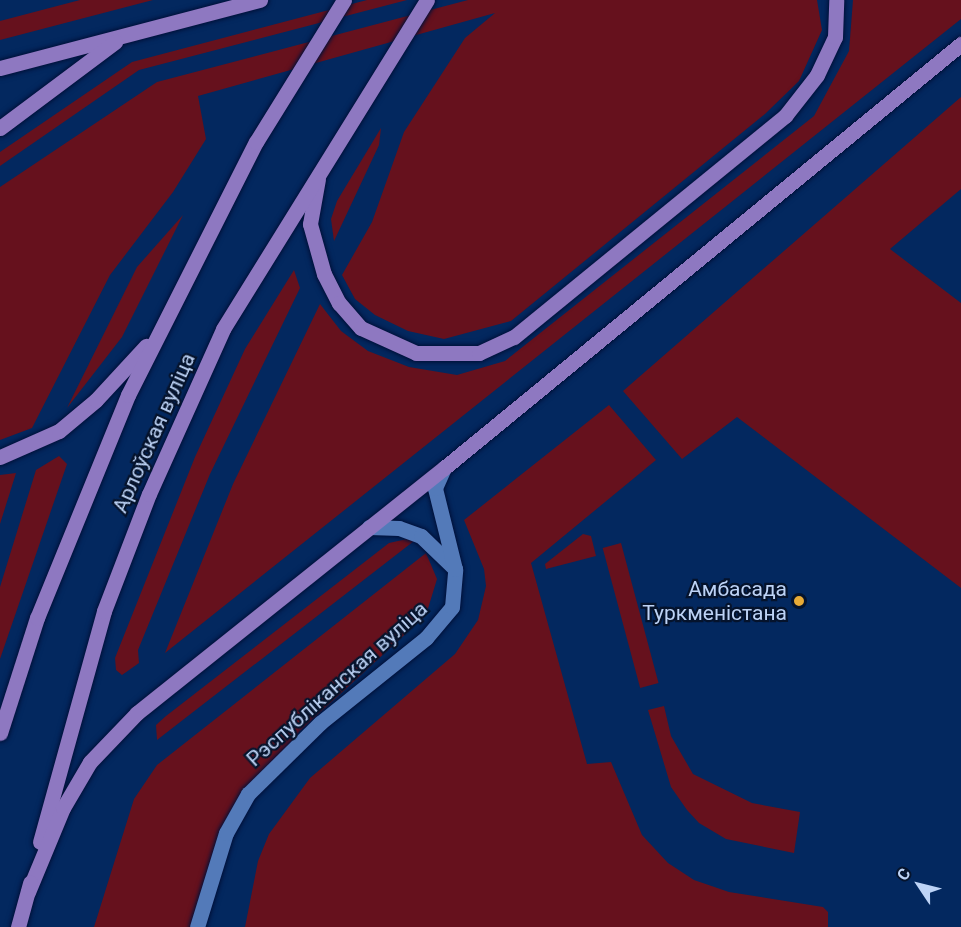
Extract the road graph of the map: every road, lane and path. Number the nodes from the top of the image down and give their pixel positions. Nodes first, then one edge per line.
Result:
1 (260, 0) edge
2 (344, 0) edge
3 (427, 0) edge
4 (836, 0) edge
5 (122, 37) junction
6 (961, 44) edge
7 (0, 68) edge
8 (0, 128) edge
9 (319, 170) junction
10 (156, 335) junction
11 (0, 457) edge
12 (444, 468) junction
13 (369, 527) junction
14 (455, 569) junction
15 (0, 733) edge
16 (28, 892) junction
17 (18, 927) edge
18 (197, 927) edge

1 - 5 main road
2 - 10 main road, Арлоўская вуліца
3 - 9 main road, Арлоўская вуліца
4 - 9 main road
5 - 7 main road
5 - 8 main road
6 - 12 main road
9 - 16 main road, Арлоўская вуліца
10 - 11 main road
10 - 15 main road, Арлоўская вуліца
12 - 13 main road
12 - 14 street, Рэспубліканская вуліца
13 - 14 street
13 - 16 main road
14 - 18 street, Рэспубліканская вуліца
16 - 17 main road, Арлоўская вуліца

